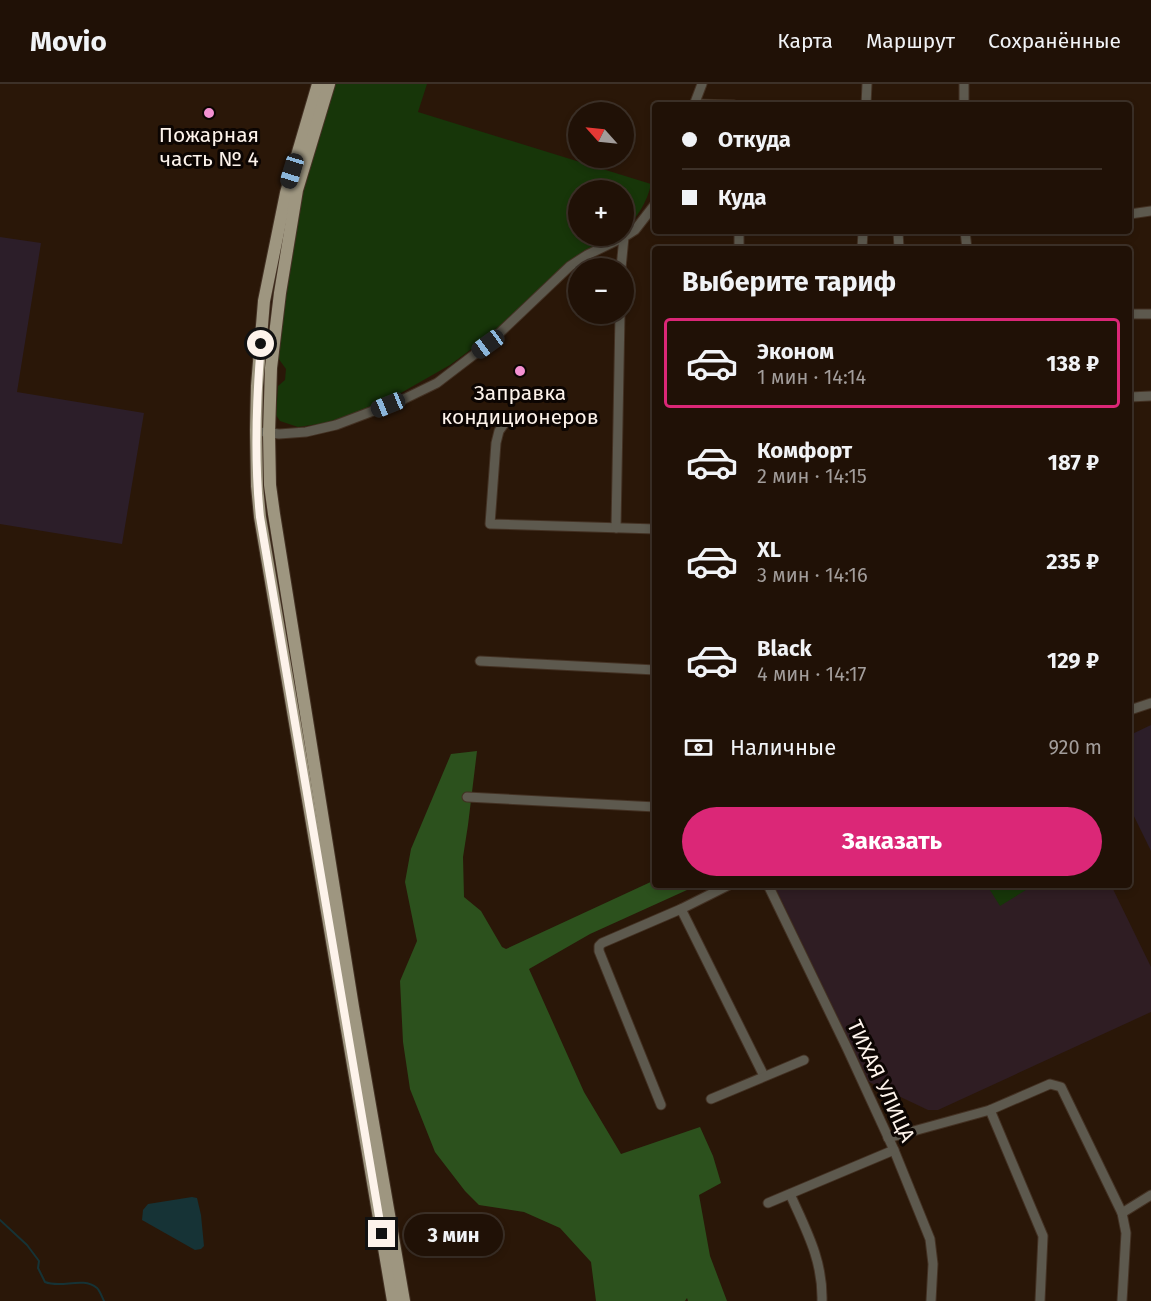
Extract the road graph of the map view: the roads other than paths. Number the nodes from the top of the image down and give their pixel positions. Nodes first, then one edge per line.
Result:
1 (318, 84) edge
2 (329, 84) edge
3 (702, 84) edge
4 (867, 84) edge
5 (964, 84) edge
6 (696, 102) edge
7 (867, 102) edge
8 (964, 102) edge
9 (1151, 211) edge
10 (1132, 214) edge
11 (650, 216) edge
12 (634, 231) edge
13 (606, 246) edge
14 (1132, 314) edge
15 (1151, 314) edge
16 (620, 324) edge
17 (1151, 396) edge
18 (1132, 397) edge
19 (504, 424) dead end
20 (256, 430) junction
21 (269, 433) junction
22 (616, 528) junction
23 (652, 529) edge
24 (480, 661) dead end
25 (652, 670) edge
26 (1151, 703) edge
27 (1132, 709) edge
28 (467, 797) dead end
29 (652, 807) edge
30 (723, 888) edge
31 (769, 888) edge
32 (681, 909) junction
33 (804, 1060) dead end
34 (764, 1076) junction
35 (711, 1099) dead end
36 (661, 1105) dead end
37 (990, 1110) junction
38 (888, 1138) junction
39 (894, 1150) junction
40 (790, 1194) junction
41 (1151, 1195) edge
42 (768, 1203) dead end
43 (1122, 1214) junction
44 (393, 1301) edge
45 (404, 1301) edge
46 (822, 1301) edge
47 (931, 1301) edge
48 (1040, 1301) edge
49 (1122, 1301) edge

1 - 20 main road
2 - 21 main road
3 - 6 street
4 - 7 street
5 - 8 street
9 - 10 street
11 - 12 street
13 - 21 street
14 - 15 street
16 - 22 street
17 - 18 street
19 - 22 street
20 - 21 street
20 - 44 main road
21 - 45 main road
22 - 23 street
24 - 25 street
26 - 27 street
28 - 29 street
30 - 32 street
31 - 38 street, ТИХАЯ УЛИЦА
32 - 34 street
32 - 36 street
33 - 34 street
34 - 35 street
37 - 38 street
37 - 43 street
37 - 48 street
38 - 39 street, ТИХАЯ УЛИЦА
39 - 40 street
39 - 47 street, ТИХАЯ УЛИЦА
40 - 42 street
40 - 46 street
41 - 43 street
43 - 49 street

